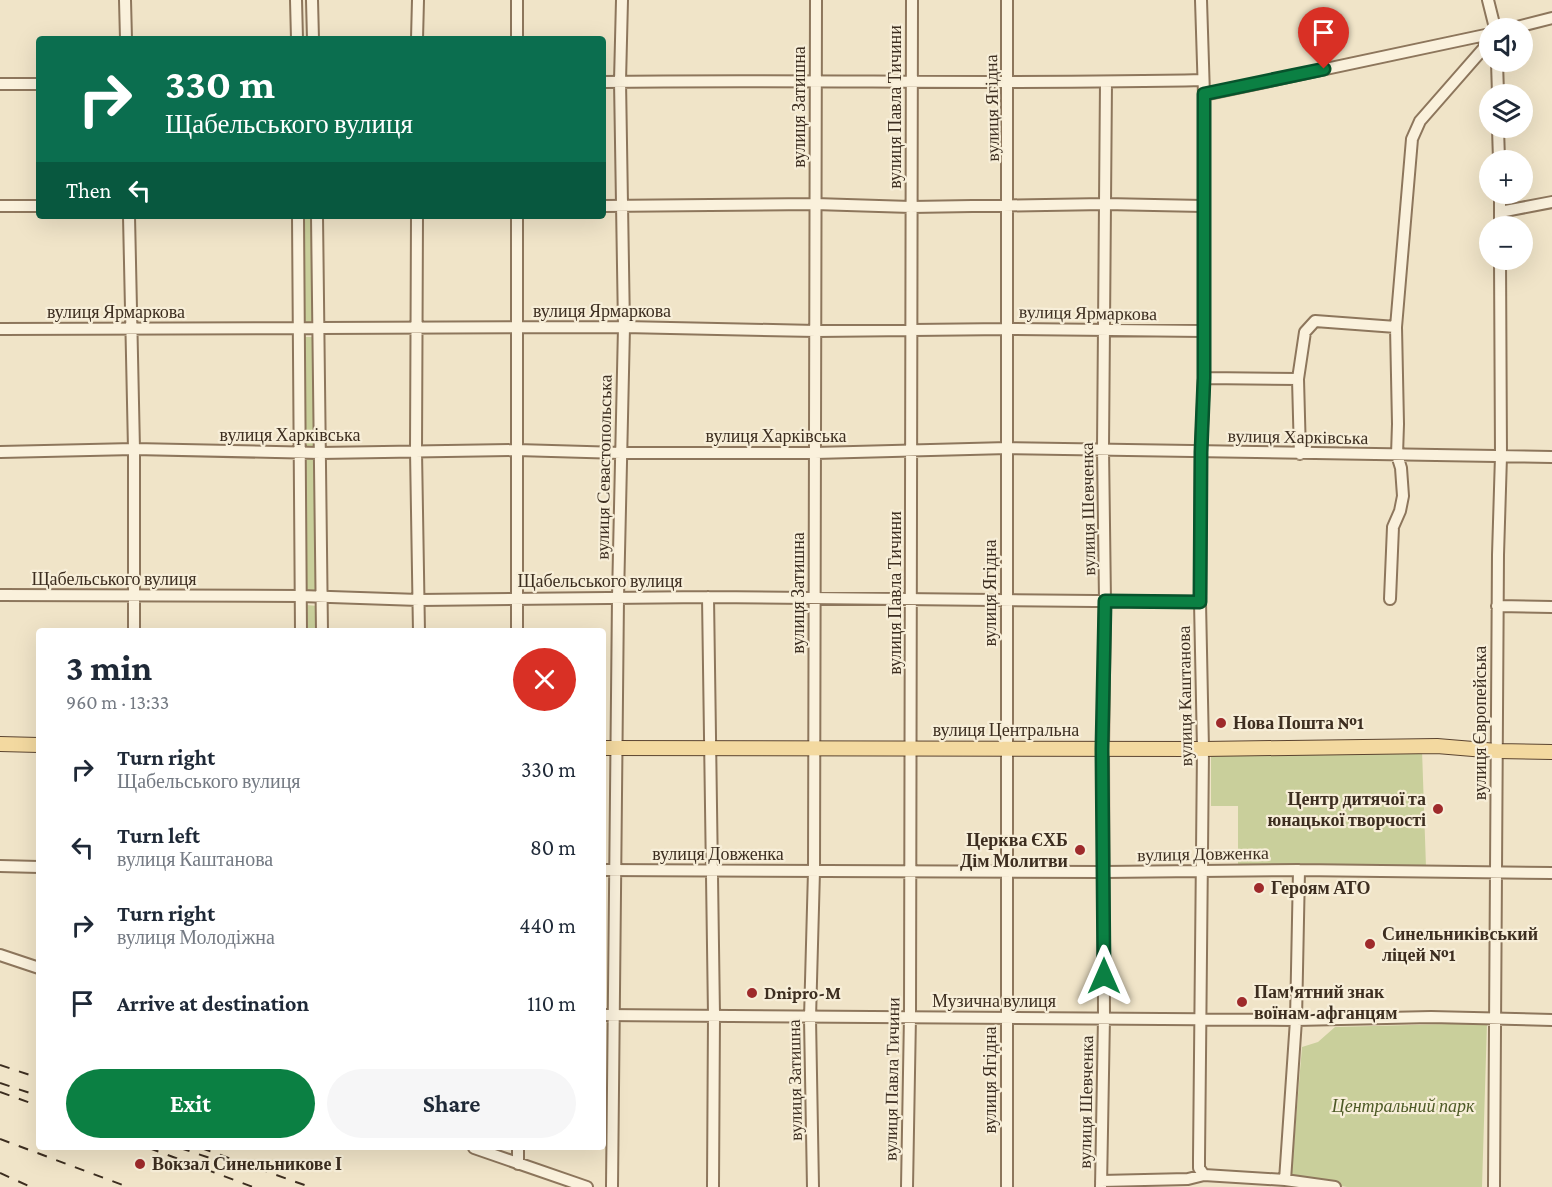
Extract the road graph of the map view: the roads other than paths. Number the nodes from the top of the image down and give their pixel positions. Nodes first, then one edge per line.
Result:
1 (125, 0) edge
2 (297, 0) edge
3 (312, 0) edge
4 (418, 0) edge
5 (517, 0) edge
6 (622, 0) edge
7 (816, 0) edge
8 (912, 0) edge
9 (1007, 0) edge
10 (1201, 0) edge
11 (1488, 0) edge
12 (1492, 18) edge
13 (1552, 18) edge
14 (1533, 23) edge
15 (126, 36) edge
16 (297, 36) edge
17 (313, 36) edge
18 (417, 36) edge
19 (517, 36) edge
20 (1479, 36) edge
21 (1479, 54) edge
22 (815, 80) junction
23 (1203, 80) junction
24 (620, 81) junction
25 (606, 82) edge
26 (1008, 82) junction
27 (1106, 82) junction
28 (912, 83) junction
29 (0, 84) edge
30 (36, 84) edge
31 (1204, 94) junction
32 (1552, 202) edge
33 (815, 204) junction
34 (1105, 204) junction
35 (1500, 204) edge
36 (0, 206) edge
37 (36, 206) edge
38 (1009, 206) junction
39 (1203, 206) junction
40 (606, 207) edge
41 (622, 207) junction
42 (911, 207) junction
43 (1500, 212) junction
44 (1500, 216) edge
45 (129, 219) edge
46 (298, 219) edge
47 (316, 219) edge
48 (417, 219) edge
49 (517, 219) edge
50 (1500, 270) edge
51 (417, 327) junction
52 (517, 327) junction
53 (624, 327) junction
54 (1396, 327) junction
55 (131, 328) junction
56 (300, 328) junction
57 (318, 328) junction
58 (0, 329) edge
59 (1008, 329) junction
60 (1204, 330) junction
61 (816, 331) junction
62 (911, 331) junction
63 (1105, 331) junction
64 (1204, 378) junction
65 (1298, 379) junction
66 (1008, 448) junction
67 (1103, 448) junction
68 (134, 449) junction
69 (517, 450) junction
70 (911, 450) junction
71 (416, 451) junction
72 (0, 452) edge
73 (1201, 452) junction
74 (301, 453) junction
75 (320, 453) junction
76 (621, 453) junction
77 (815, 453) junction
78 (1300, 454) junction
79 (1396, 455) junction
80 (1501, 456) junction
81 (1552, 457) edge
82 (0, 595) edge
83 (135, 595) junction
84 (301, 596) junction
85 (321, 596) junction
86 (708, 597) junction
87 (517, 598) junction
88 (618, 598) junction
89 (814, 598) junction
90 (911, 599) junction
91 (1006, 599) junction
92 (1390, 599) dead end
93 (419, 600) junction
94 (1105, 601) junction
95 (1200, 602) junction
96 (1497, 606) junction
97 (1552, 607) edge
98 (134, 628) edge
99 (301, 628) edge
100 (322, 628) edge
101 (418, 628) edge
102 (518, 628) edge
103 (0, 744) edge
104 (36, 745) edge
105 (911, 747) junction
106 (610, 748) edge
107 (710, 748) junction
108 (814, 748) junction
109 (1006, 748) junction
110 (1102, 749) junction
111 (1203, 749) junction
112 (1497, 751) junction
113 (1552, 752) edge
114 (0, 866) edge
115 (36, 867) edge
116 (606, 870) edge
117 (616, 870) junction
118 (711, 870) junction
119 (1299, 870) junction
120 (814, 871) junction
121 (1202, 871) junction
122 (910, 872) junction
123 (1006, 872) junction
124 (1104, 872) junction
125 (1496, 873) junction
126 (1552, 873) edge
127 (0, 955) edge
128 (36, 968) edge
129 (606, 1015) edge
130 (615, 1015) junction
131 (714, 1015) junction
132 (910, 1016) junction
133 (1104, 1017) junction
134 (810, 1018) junction
135 (1006, 1018) junction
136 (1493, 1018) junction
137 (1201, 1019) junction
138 (1296, 1020) junction
139 (1552, 1020) edge
140 (480, 1150) edge
141 (518, 1150) edge
142 (518, 1164) junction
143 (1207, 1175) junction
144 (1285, 1180) junction
145 (1101, 1184) edge
146 (587, 1187) edge
147 (612, 1187) edge
148 (713, 1187) edge
149 (813, 1187) edge
150 (907, 1187) edge
151 (1007, 1187) edge
152 (1335, 1187) edge
153 (1494, 1187) edge

1 - 15 street
2 - 16 street
3 - 17 street
4 - 18 street
5 - 19 street
6 - 24 street, вулиця Севастопольська
7 - 22 street, вулиця Затишна
8 - 28 street, вулиця Павла Тичини
9 - 26 street, вулиця Ягідна
10 - 23 street, вулиця Каштанова
11 - 12 street
13 - 14 street
20 - 31 street
21 - 54 street
22 - 24 street
22 - 28 street
22 - 33 street, вулиця Затишна
23 - 27 street
23 - 31 street, вулиця Каштанова
24 - 25 street
24 - 41 street, вулиця Севастопольська
26 - 27 street
26 - 28 street
26 - 38 street, вулиця Ягідна
27 - 34 street, вулиця Шевченка
28 - 42 street, вулиця Павла Тичини
29 - 30 street
31 - 39 street, вулиця Каштанова
32 - 43 street
33 - 41 street
33 - 42 street
33 - 61 street, вулиця Затишна
34 - 38 street
34 - 39 street
34 - 63 street, вулиця Шевченка
35 - 43 street
36 - 37 street
38 - 42 street
38 - 59 street, вулиця Ягідна
39 - 60 street, вулиця Каштанова
40 - 41 street
41 - 53 street, вулиця Севастопольська
42 - 62 street, вулиця Павла Тичини
43 - 44 street
45 - 55 street
46 - 56 street
47 - 57 street
48 - 51 street
49 - 52 street
50 - 80 street, вулиця Європейська
51 - 52 street, вулиця Ярмаркова
51 - 57 street, вулиця Ярмаркова
51 - 71 street
52 - 53 street, вулиця Ярмаркова
52 - 69 street
53 - 61 street, вулиця Ярмаркова
53 - 76 street, вулиця Севастопольська
54 - 65 street
54 - 79 street
55 - 56 street, вулиця Ярмаркова
55 - 58 street, вулиця Ярмаркова
55 - 68 street
56 - 57 street, вулиця Ярмаркова
56 - 74 street
57 - 75 street
59 - 62 street, вулиця Ярмаркова
59 - 63 street, вулиця Ярмаркова
59 - 66 street, вулиця Ягідна
60 - 63 street, вулиця Ярмаркова
60 - 64 street, вулиця Каштанова
61 - 62 street, вулиця Ярмаркова
61 - 77 street, вулиця Затишна
62 - 70 street, вулиця Павла Тичини
63 - 67 street, вулиця Шевченка
64 - 65 street
64 - 73 street, вулиця Каштанова
65 - 78 street
66 - 67 street, вулиця Харківська
66 - 70 street, вулиця Харківська
66 - 91 street, вулиця Ягідна
67 - 73 street, вулиця Харківська
67 - 94 street, вулиця Шевченка
68 - 72 street, вулиця Харківська
68 - 74 street, вулиця Харківська
68 - 83 street
69 - 71 street, вулиця Харківська
69 - 76 street, вулиця Харківська
69 - 87 street
70 - 77 street, вулиця Харківська
70 - 90 street, вулиця Павла Тичини
71 - 75 street, вулиця Харківська
71 - 93 street
73 - 78 street, вулиця Харківська
73 - 95 street, вулиця Каштанова
74 - 75 street, вулиця Харківська
74 - 84 street
75 - 85 street
76 - 77 street, вулиця Харківська
76 - 88 street, вулиця Севастопольська
77 - 89 street, вулиця Затишна
78 - 79 street, вулиця Харківська
79 - 80 street, вулиця Харківська
79 - 92 street
80 - 81 street, вулиця Харківська
80 - 96 street, вулиця Європейська
82 - 83 street, Щабельського вулиця
83 - 84 street, Щабельського вулиця
83 - 98 street
84 - 85 street, Щабельського вулиця
84 - 99 street
85 - 93 street, Щабельського вулиця
85 - 100 street
86 - 88 street, Щабельського вулиця
86 - 89 street, Щабельського вулиця
86 - 107 street
87 - 88 street, Щабельського вулиця
87 - 93 street, Щабельського вулиця
87 - 102 street
88 - 106 street, вулиця Севастопольська
89 - 90 street, Щабельського вулиця
89 - 108 street, вулиця Затишна
90 - 91 street, Щабельського вулиця
90 - 105 street, вулиця Павла Тичини
91 - 94 street, Щабельського вулиця
91 - 109 street, вулиця Ягідна
93 - 101 street
94 - 95 street, Щабельського вулиця
94 - 110 street, вулиця Шевченка
95 - 111 street, вулиця Каштанова
96 - 97 street
96 - 112 street, вулиця Європейська
103 - 104 main road
105 - 108 main road, вулиця Центральна
105 - 109 main road, вулиця Центральна
105 - 122 street, вулиця Павла Тичини
106 - 107 main road, вулиця Центральна
106 - 117 street, вулиця Севастопольська
107 - 108 main road, вулиця Центральна
107 - 118 street
108 - 120 street, вулиця Затишна
109 - 110 main road, вулиця Центральна
109 - 123 street, вулиця Ягідна
110 - 111 main road, вулиця Центральна
110 - 124 street, вулиця Шевченка
111 - 112 main road, вулиця Центральна
111 - 121 street, вулиця Каштанова
112 - 113 main road, вулиця Центральна
112 - 125 street, вулиця Європейська
114 - 115 street
116 - 117 street, вулиця Довженка
117 - 118 street, вулиця Довженка
117 - 130 street, вулиця Севастопольська
118 - 120 street, вулиця Довженка
118 - 131 street
119 - 121 street, вулиця Довженка
119 - 125 street, вулиця Довженка
119 - 138 street
120 - 122 street, вулиця Довженка
120 - 134 street, вулиця Затишна
121 - 124 street, вулиця Довженка
121 - 137 street, вулиця Каштанова
122 - 123 street, вулиця Довженка
122 - 132 street, вулиця Павла Тичини
123 - 124 street, вулиця Довженка
123 - 135 street, вулиця Ягідна
124 - 133 street, вулиця Шевченка
125 - 126 street, вулиця Довженка
125 - 136 street, вулиця Європейська
127 - 128 street
129 - 130 street, Музична вулиця
130 - 131 street, Музична вулиця
130 - 147 street, вулиця Севастопольська
131 - 134 street, Музична вулиця
131 - 148 street
132 - 134 street, Музична вулиця
132 - 135 street, Музична вулиця
132 - 150 street, вулиця Павла Тичини
133 - 135 street, Музична вулиця
133 - 137 street, Музична вулиця
133 - 145 street, вулиця Шевченка
134 - 149 street, вулиця Затишна
135 - 151 street, вулиця Ягідна
136 - 138 street, Музична вулиця
136 - 139 street, Музична вулиця
136 - 153 street, вулиця Європейська
137 - 138 street, Музична вулиця
137 - 143 street, вулиця Каштанова
138 - 144 street
140 - 142 street
141 - 142 street
142 - 146 street
143 - 144 street
143 - 145 street
144 - 152 street

